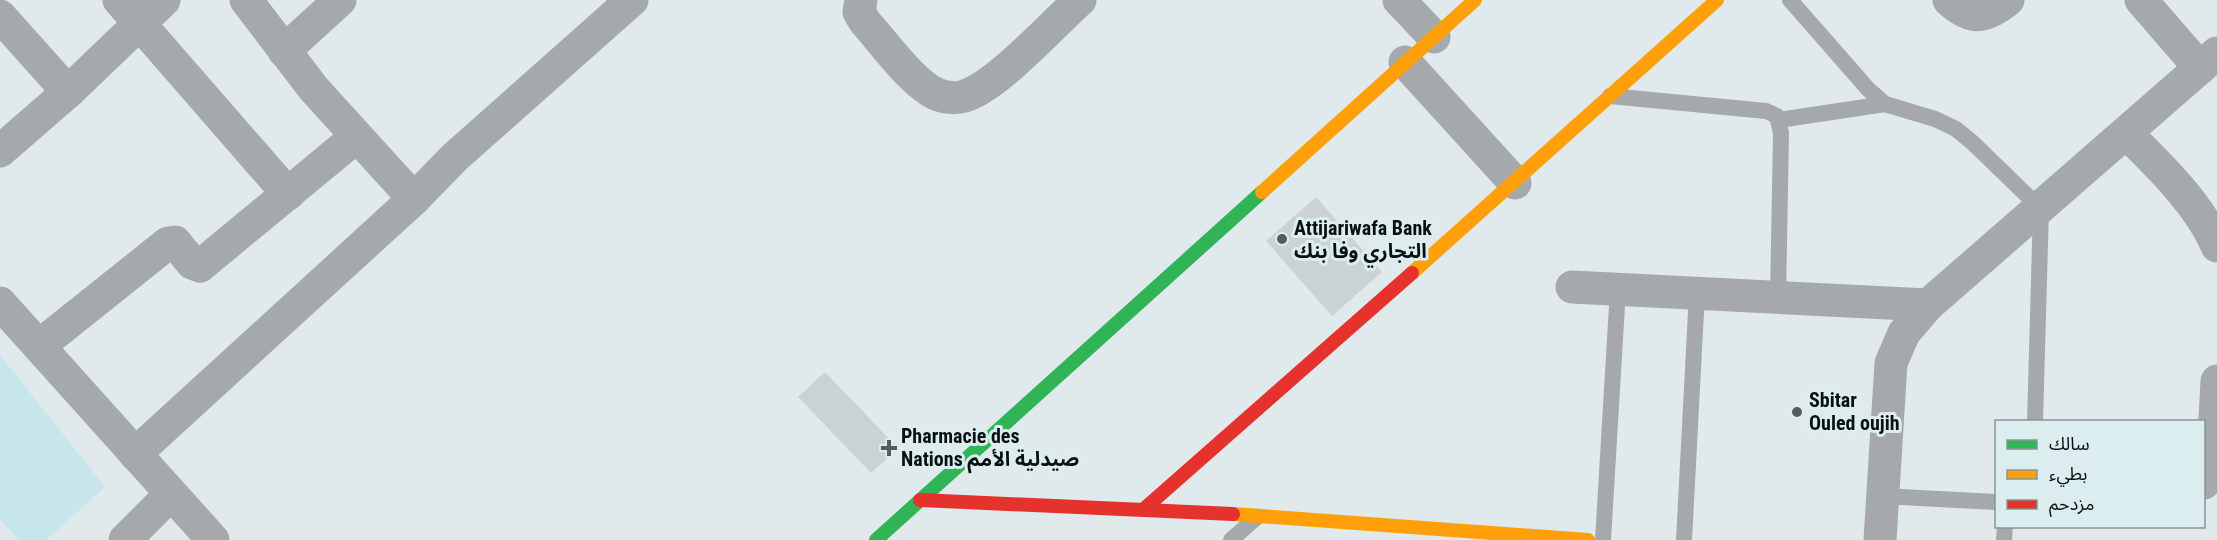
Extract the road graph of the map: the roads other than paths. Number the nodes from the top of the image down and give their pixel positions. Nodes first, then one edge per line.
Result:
1 (164, 0) edge
2 (246, 0) edge
3 (340, 0) edge
4 (861, 0) edge
5 (1080, 0) edge
6 (1399, 0) edge
7 (1476, 0) edge
8 (1717, 0) edge
9 (1790, 0) edge
10 (1949, 0) edge
11 (2008, 0) edge
12 (2141, 0) edge
13 (614, 6) edge
14 (129, 11) edge
15 (0, 16) edge
16 (1434, 37) junction
17 (284, 51) junction
18 (2208, 61) edge
19 (1405, 63) junction
20 (68, 92) junction
21 (1610, 96) junction
22 (1885, 104) junction
23 (1779, 120) junction
24 (2127, 134) junction
25 (356, 137) junction
26 (0, 151) edge
27 (1515, 183) junction
28 (288, 194) junction
29 (414, 199) junction
30 (2041, 209) junction
31 (2217, 246) edge
32 (1572, 287) dead end
33 (1618, 289) junction
34 (1697, 293) junction
35 (1778, 297) junction
36 (0, 303) edge
37 (1928, 305) junction
38 (39, 346) junction
39 (2217, 381) edge
40 (2035, 420) edge
41 (135, 454) junction
42 (2205, 480) edge
43 (171, 494) junction
44 (1882, 496) junction
45 (920, 500) junction
46 (1995, 502) edge
47 (1144, 509) junction
48 (1258, 516) junction
49 (1493, 536) edge
50 (125, 540) edge
51 (213, 540) edge
52 (876, 540) edge
53 (1231, 540) edge
54 (1588, 540) edge
55 (1603, 540) edge
56 (1684, 540) edge
57 (1880, 540) edge

1 - 14 street
2 - 17 street
3 - 17 street
4 - 5 street
6 - 16 street
7 - 16 street
8 - 21 street
9 - 22 lane
10 - 11 street
12 - 18 street
13 - 29 street
14 - 20 street
14 - 28 street
15 - 20 street
16 - 19 street
17 - 25 street
18 - 24 street
19 - 27 street
19 - 45 street
20 - 26 street
21 - 23 lane
21 - 27 street
22 - 23 lane
22 - 30 lane
23 - 35 lane
24 - 30 street
24 - 31 street
25 - 28 street
25 - 29 street
27 - 47 street
28 - 38 street
29 - 41 street
30 - 37 street
30 - 40 lane
32 - 33 street
33 - 34 street
33 - 55 lane
34 - 35 street
34 - 56 lane
35 - 37 street
36 - 38 street
37 - 44 street
38 - 41 street
39 - 42 street
41 - 43 street
43 - 50 street
43 - 51 street
44 - 46 lane
44 - 57 street
45 - 47 street
45 - 52 street
47 - 48 street
48 - 49 street
48 - 53 lane
49 - 54 street

